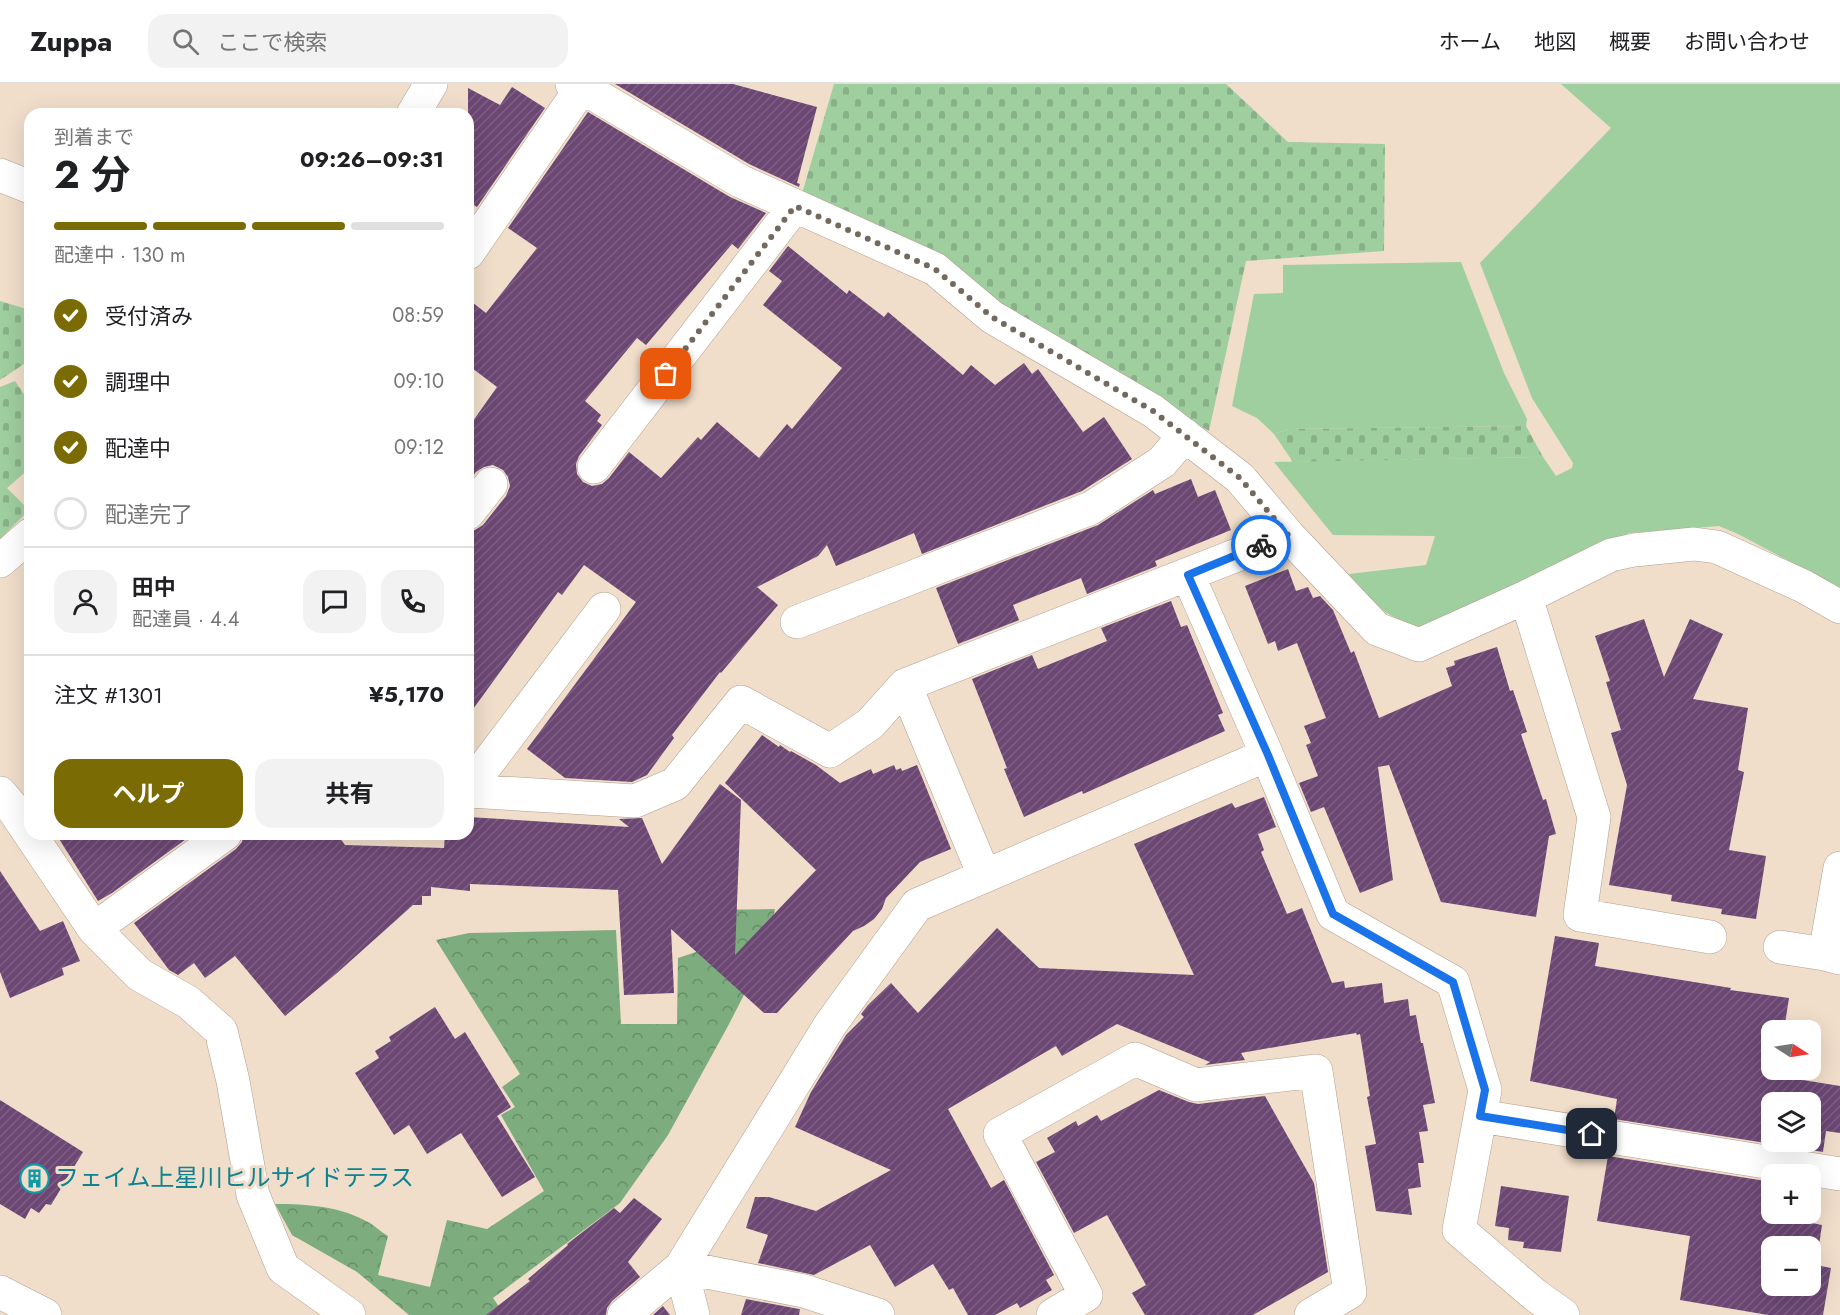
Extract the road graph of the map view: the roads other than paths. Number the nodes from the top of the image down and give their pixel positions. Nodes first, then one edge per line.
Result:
1 (431, 84) edge
2 (577, 85) edge
3 (417, 108) edge
4 (0, 175) edge
5 (24, 185) edge
6 (795, 206) junction
7 (474, 244) edge
8 (1185, 435) junction
9 (594, 467) dead end
10 (491, 484) dead end
11 (474, 505) edge
12 (1288, 535) junction
13 (24, 540) edge
14 (0, 561) edge
15 (1188, 575) junction
16 (1526, 597) junction
17 (1840, 607) edge
18 (604, 609) dead end
19 (797, 621) dead end
20 (905, 685) junction
21 (1268, 755) junction
22 (474, 782) edge
23 (474, 790) edge
24 (0, 793) edge
25 (24, 825) edge
26 (34, 840) edge
27 (217, 840) edge
28 (1840, 868) edge
29 (984, 875) junction
30 (94, 929) junction
31 (1710, 937) dead end
32 (1780, 947) dead end
33 (1833, 956) edge
34 (1480, 1116) junction
35 (1840, 1174) edge
36 (681, 1267) junction
37 (0, 1292) edge
38 (1533, 1305) edge
39 (45, 1315) edge
40 (350, 1315) edge
41 (624, 1315) edge
42 (693, 1315) edge
43 (878, 1315) edge
44 (1053, 1315) edge
45 (1311, 1315) edge
46 (1563, 1315) edge

1 - 3 street
2 - 6 street
2 - 7 street
4 - 5 street
6 - 8 street
6 - 9 street
8 - 12 street
8 - 19 street
10 - 11 street
12 - 15 street
12 - 16 street
13 - 14 street
15 - 20 street
15 - 21 street
16 - 17 street
16 - 31 street
18 - 22 street
20 - 23 street
20 - 29 street
21 - 29 street
21 - 34 street
24 - 25 street
26 - 30 street
27 - 30 street
28 - 33 street
29 - 36 street
30 - 40 street
32 - 33 street
34 - 35 street
34 - 38 street
36 - 41 street
36 - 42 street
36 - 43 street
37 - 39 street
38 - 46 street
44 - 45 street

